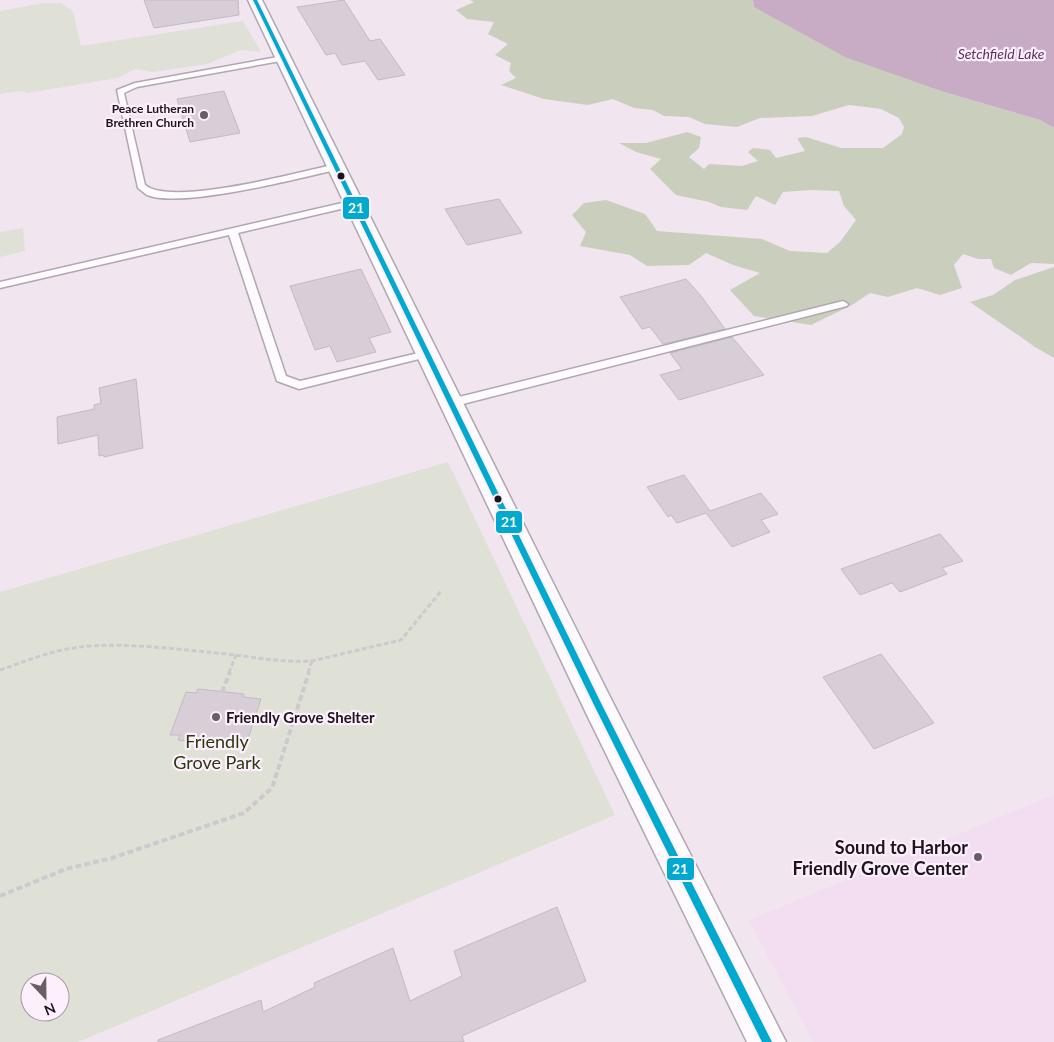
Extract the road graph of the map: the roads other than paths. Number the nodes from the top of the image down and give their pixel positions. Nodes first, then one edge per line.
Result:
1 (255, 0) edge
2 (283, 58) junction
3 (336, 167) junction
4 (356, 203) junction
5 (233, 232) junction
6 (0, 285) edge
7 (843, 304) dead end
8 (427, 354) junction
9 (451, 403) junction
10 (768, 1042) edge

1 - 2 street
2 - 3 street
2 - 3 lane
3 - 4 street
4 - 5 lane
4 - 8 street
5 - 6 lane
5 - 8 lane
7 - 9 lane
8 - 9 street
9 - 10 street

